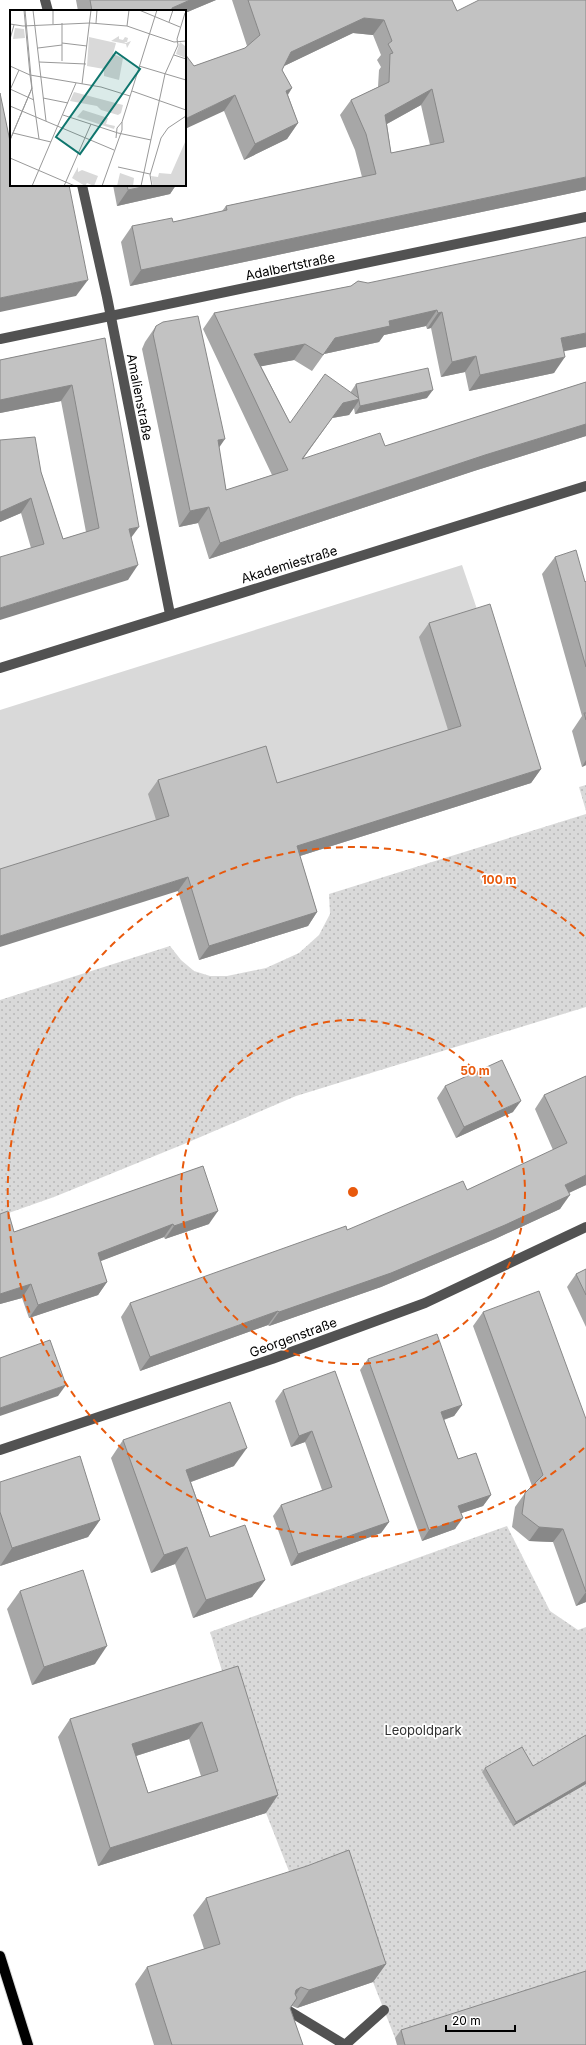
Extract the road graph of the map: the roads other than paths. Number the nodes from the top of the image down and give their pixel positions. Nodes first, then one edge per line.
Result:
1 (45, 0) edge
2 (48, 10) edge
3 (82, 186) edge
4 (586, 217) edge
5 (111, 317) junction
6 (0, 339) edge
7 (586, 486) edge
8 (170, 614) junction
9 (0, 668) edge
10 (586, 1227) edge
11 (0, 1450) edge
12 (0, 1956) edge
13 (384, 2010) dead end
14 (289, 2011) edge
15 (28, 2045) edge
16 (345, 2045) edge

1 - 2 street
3 - 5 street, Amalienstraße
4 - 5 street, Adalbertstraße
5 - 6 street, Adalbertstraße
5 - 8 street, Amalienstraße
7 - 8 street, Akademiestraße
8 - 9 street, Akademiestraße
10 - 11 street, Georgenstraße
12 - 15 main road
13 - 16 street
14 - 16 street

